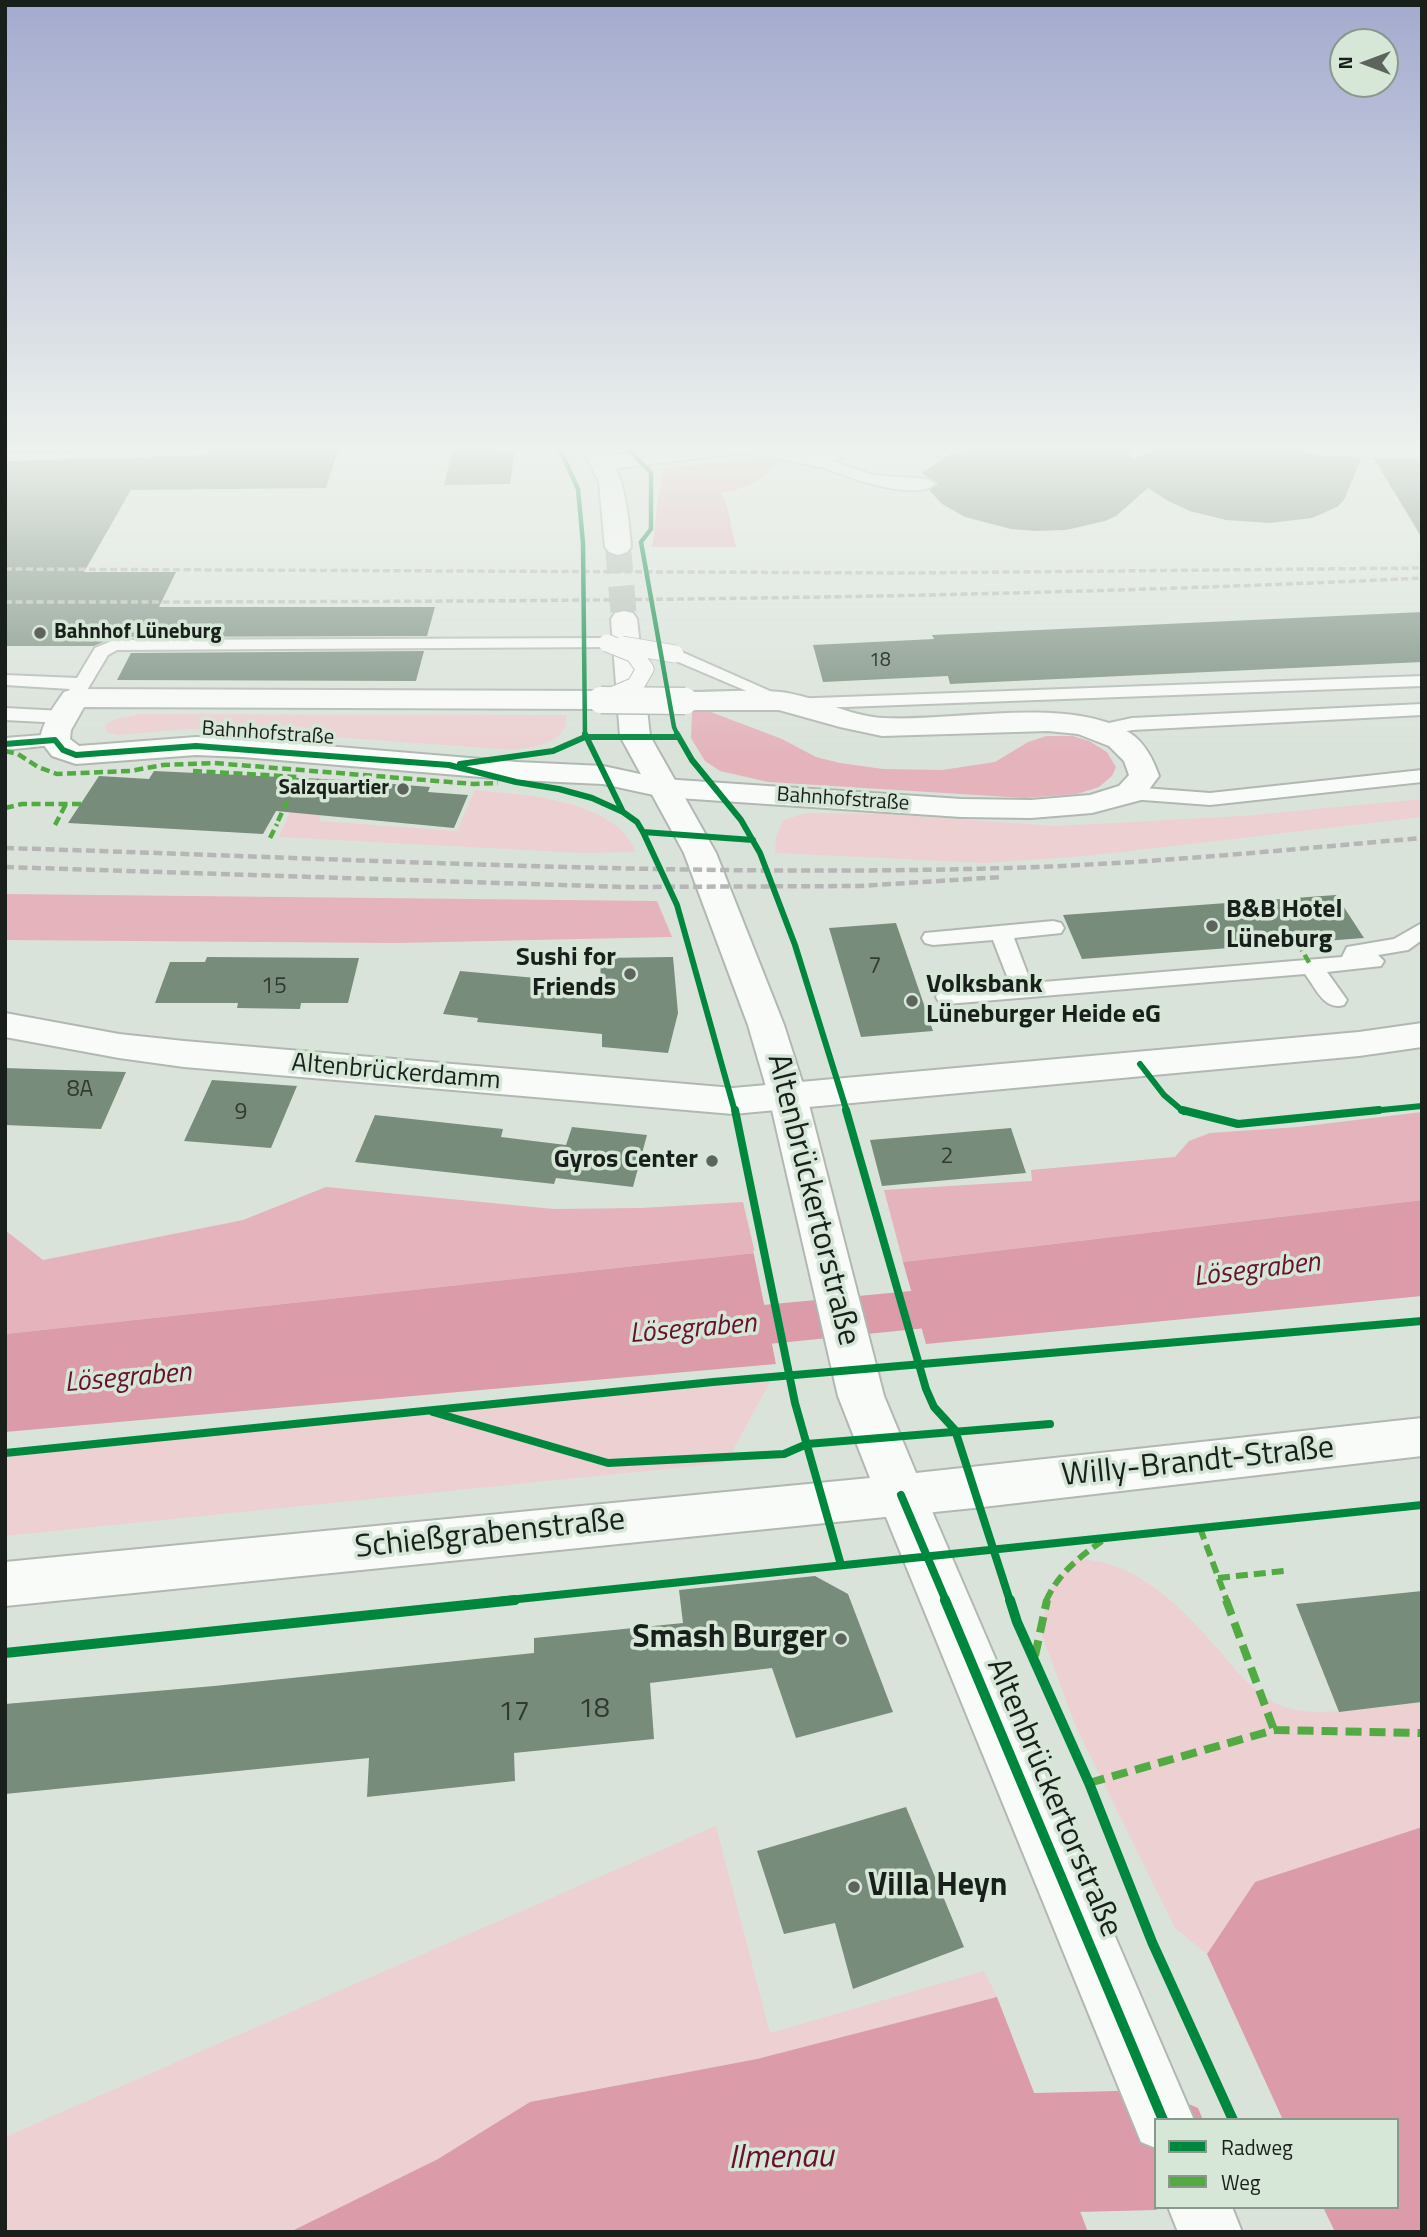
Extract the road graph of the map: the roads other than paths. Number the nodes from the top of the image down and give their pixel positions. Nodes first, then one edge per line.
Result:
1 (624, 619) tunnel mouth
2 (607, 643) junction
3 (5, 680) edge
4 (1422, 681) edge
5 (601, 701) junction
6 (785, 703) junction
7 (1422, 709) edge
8 (69, 710) junction
9 (5, 714) edge
10 (1102, 730) junction
11 (5, 744) edge
12 (1422, 776) edge
13 (663, 788) junction
14 (1130, 793) junction
15 (1053, 928) dead end
16 (1422, 930) edge
17 (1000, 933) junction
18 (933, 938) dead end
19 (1373, 961) dead end
20 (1342, 963) junction
21 (1311, 966) junction
22 (1023, 990) junction
23 (947, 997) dead end
24 (1336, 1000) dead end
25 (5, 1025) edge
26 (1422, 1035) edge
27 (788, 1097) junction
28 (1422, 1437) edge
29 (974, 1488) joint
30 (901, 1495) junction
31 (5, 1584) edge
32 (1162, 2118) edge
33 (1201, 2209) edge
34 (1210, 2232) edge

1 - 13 street, Altenbrückertorstraße
2 - 5 lane, bridge
2 - 6 lane, Bahnhofstraße, bridge
2 - 8 lane, Bahnhofstraße
3 - 8 lane
4 - 6 lane
5 - 6 street, Bahnhofstraße, bridge
5 - 8 street, Bahnhofstraße
6 - 10 street, Bahnhofstraße
7 - 10 lane, Bahnhofstraße
8 - 9 lane
8 - 11 lane, Bahnhofstraße
8 - 13 street, Bahnhofstraße
10 - 14 street, Bahnhofstraße
12 - 14 lane
13 - 14 street, Bahnhofstraße
13 - 27 street, Altenbrückertorstraße
15 - 17 lane
16 - 20 lane
17 - 18 lane
17 - 22 lane
19 - 20 lane
20 - 21 lane
21 - 22 lane
21 - 24 lane
22 - 23 lane
25 - 27 street, Altenbrückerdamm
26 - 27 street, Altenbrückerdamm
27 - 30 street, Altenbrückertorstraße
28 - 29 street, Willy-Brandt-Straße
29 - 30 street, Schießgrabenstraße
30 - 31 street, Schießgrabenstraße
30 - 32 street, Altenbrückertorstraße
33 - 34 street

